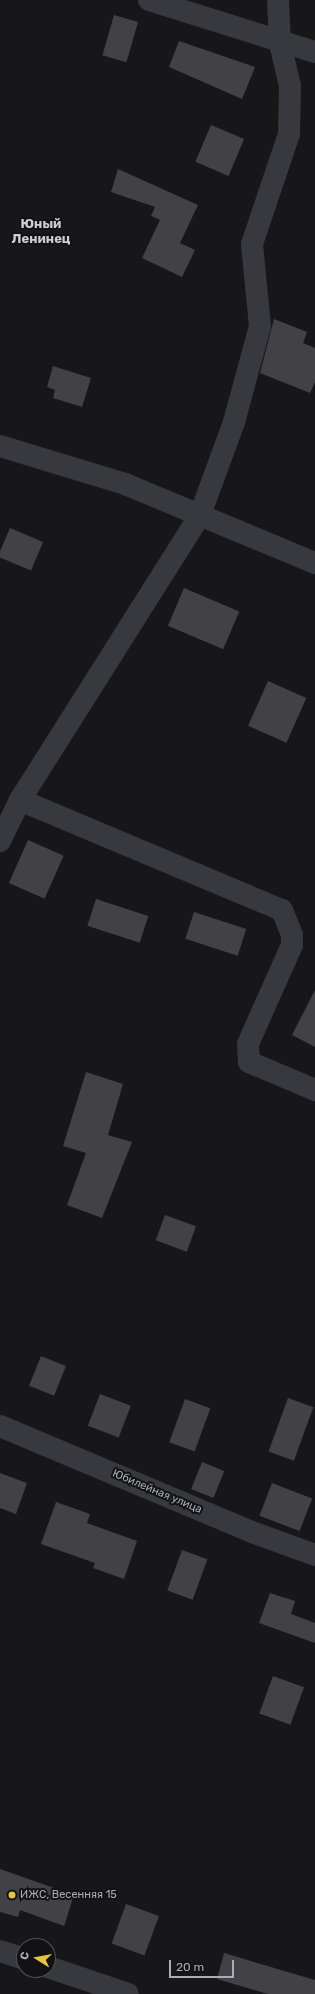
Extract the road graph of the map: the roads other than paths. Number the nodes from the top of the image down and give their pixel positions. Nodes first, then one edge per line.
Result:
1 (149, 0) edge
2 (278, 0) edge
3 (280, 43) junction
4 (315, 52) edge
5 (0, 446) edge
6 (200, 515) junction
7 (315, 563) edge
8 (20, 800) junction
9 (0, 841) edge
10 (315, 1090) edge
11 (0, 1426) edge
12 (315, 1555) edge
13 (0, 1951) edge
14 (16, 1956) edge
15 (56, 1970) edge
16 (128, 1994) edge

1 - 3 street
2 - 3 street
3 - 4 street
3 - 6 street
5 - 6 street
6 - 7 street
6 - 8 street
8 - 9 street
8 - 10 street
11 - 12 street, Юбилейная улица
13 - 14 street
15 - 16 street

